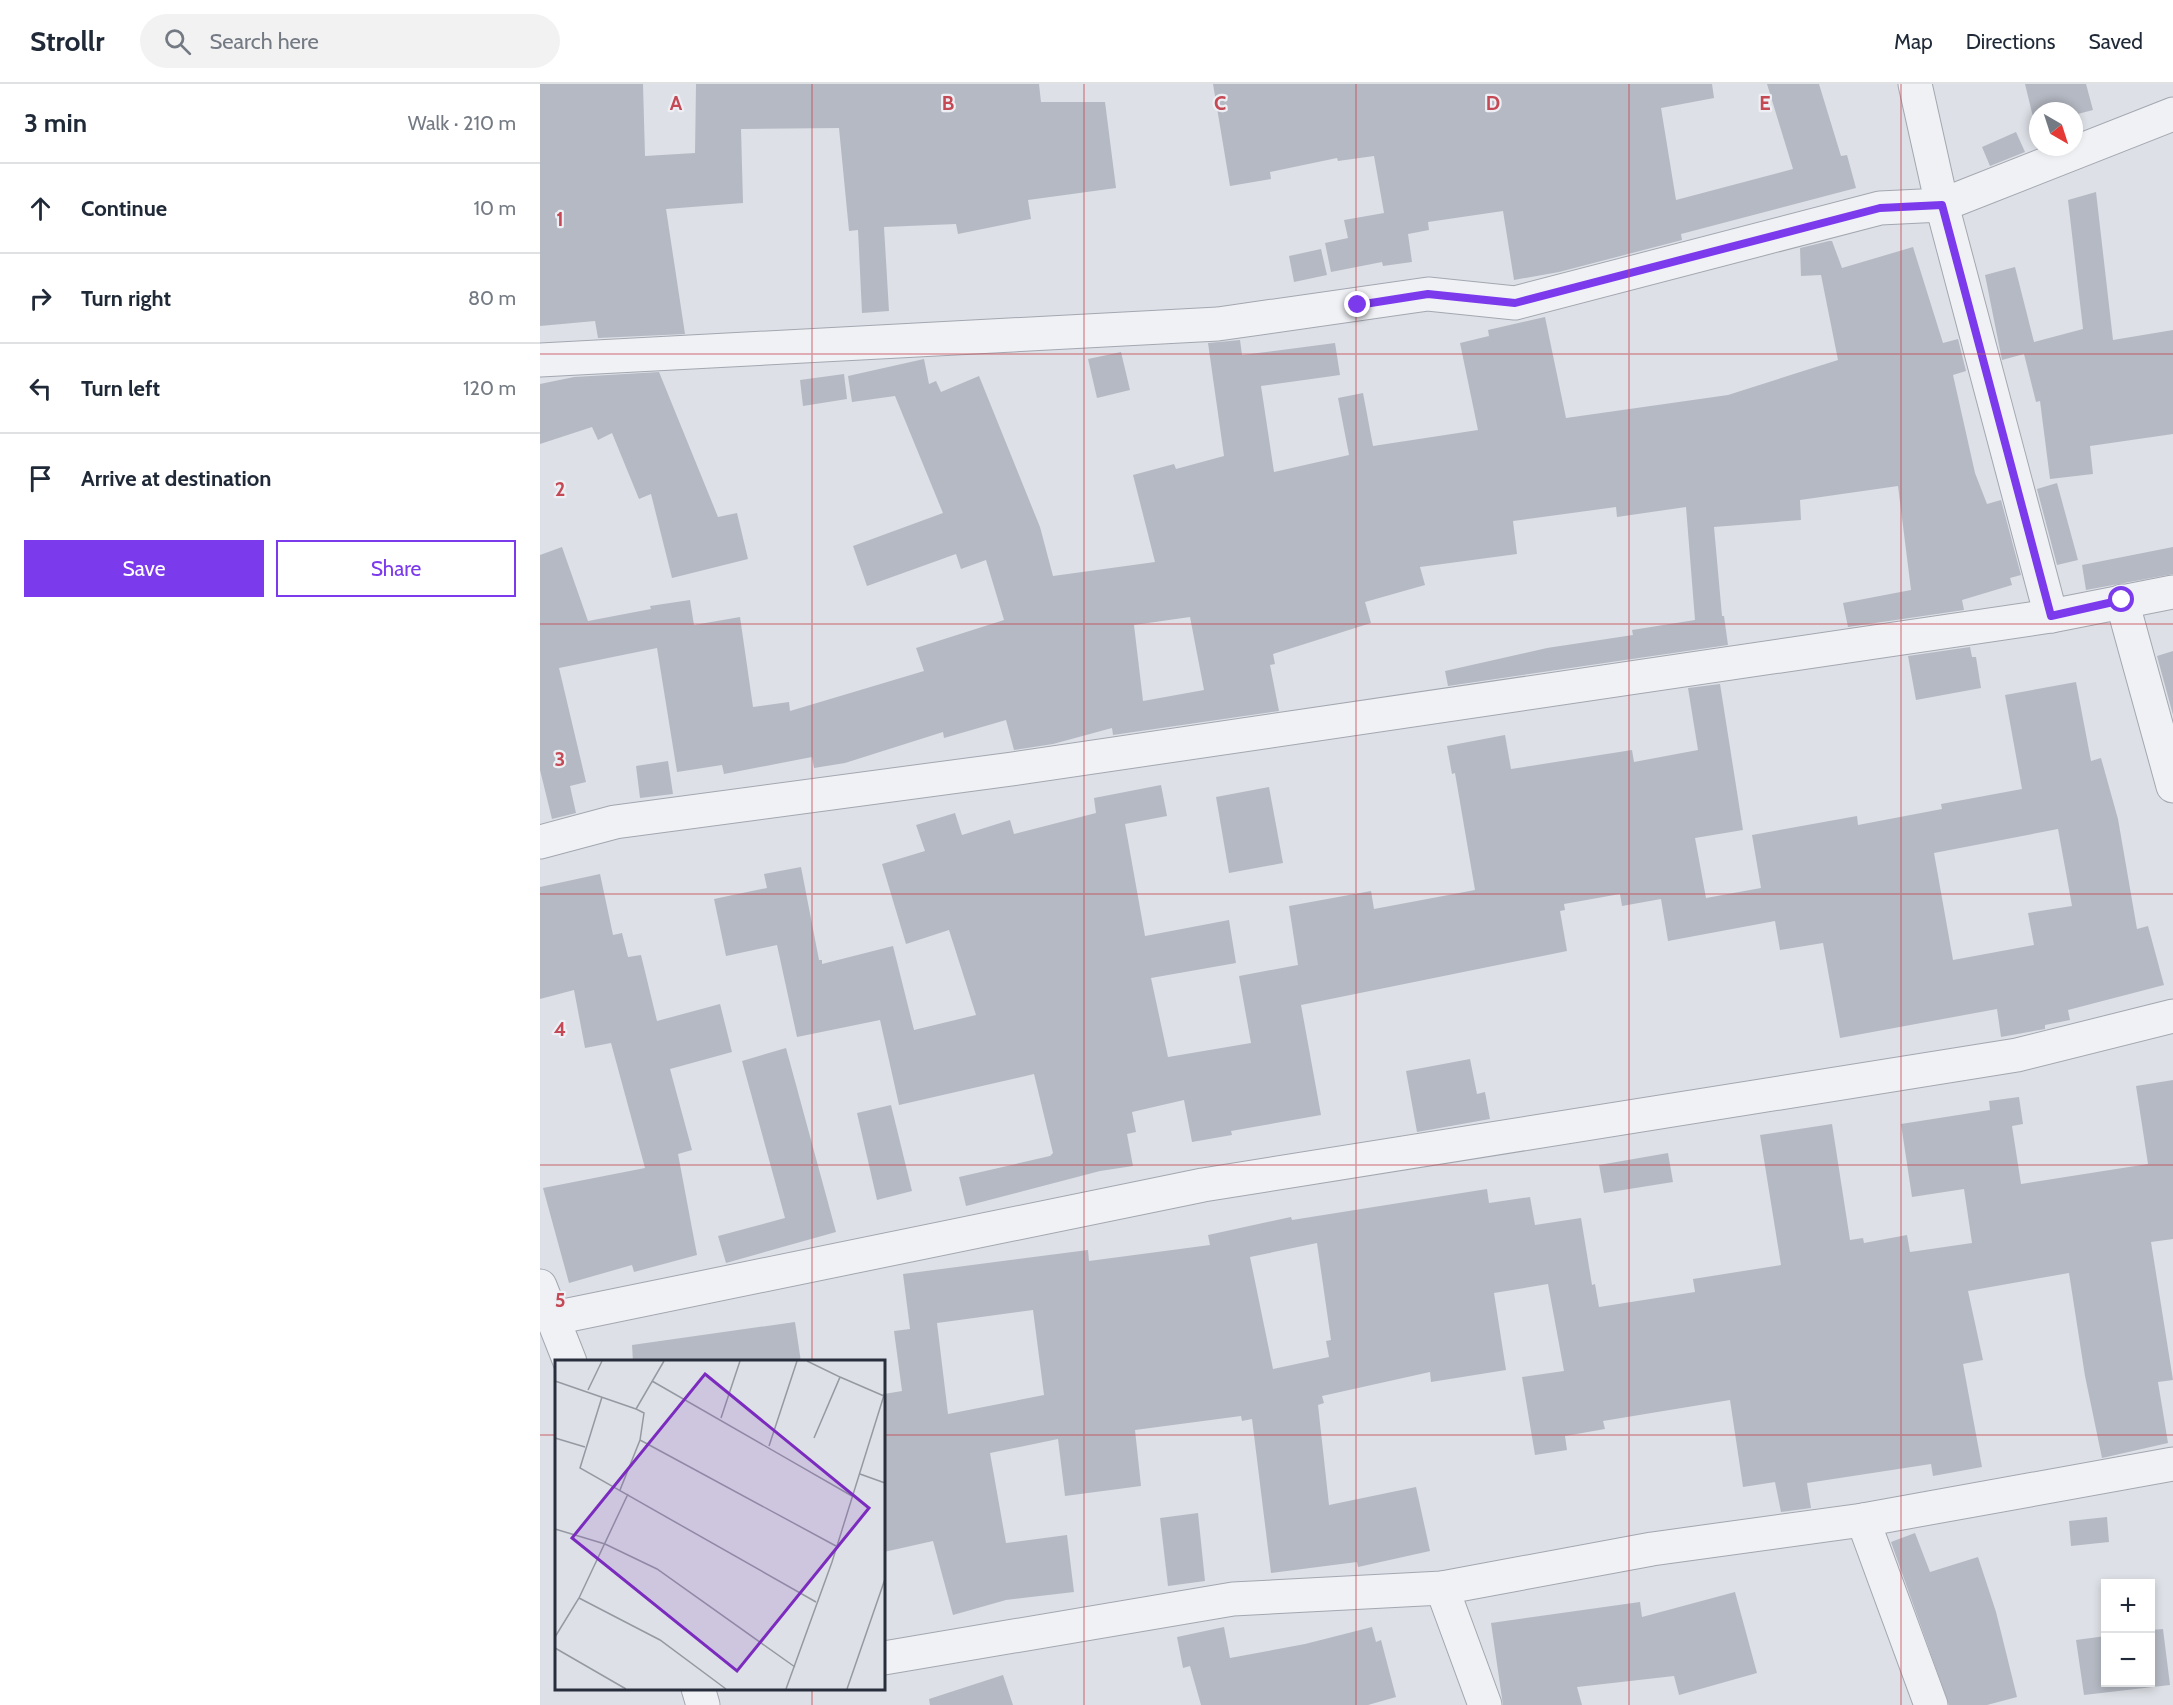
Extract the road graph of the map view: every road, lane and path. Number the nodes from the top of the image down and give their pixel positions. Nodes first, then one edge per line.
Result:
1 (1915, 84) edge
2 (2173, 114) edge
3 (1942, 205) junction
4 (540, 360) edge
5 (2173, 592) edge
6 (2122, 600) junction
7 (2051, 616) junction
8 (2173, 786) edge
9 (540, 842) edge
10 (2173, 1016) edge
11 (540, 1286) edge
12 (554, 1318) junction
13 (569, 1360) edge
14 (2173, 1464) edge
15 (1863, 1520) junction
16 (1442, 1588) junction
17 (885, 1658) edge
18 (698, 1690) edge
19 (703, 1705) edge
20 (1485, 1705) edge
21 (1931, 1705) edge

1 - 3 street
2 - 3 street
3 - 4 street
3 - 7 street
5 - 6 street
6 - 7 street
6 - 8 street
7 - 9 street
10 - 12 street
11 - 12 street
12 - 13 street
14 - 15 street
15 - 16 street
15 - 21 street
16 - 17 street
16 - 20 street
18 - 19 street

